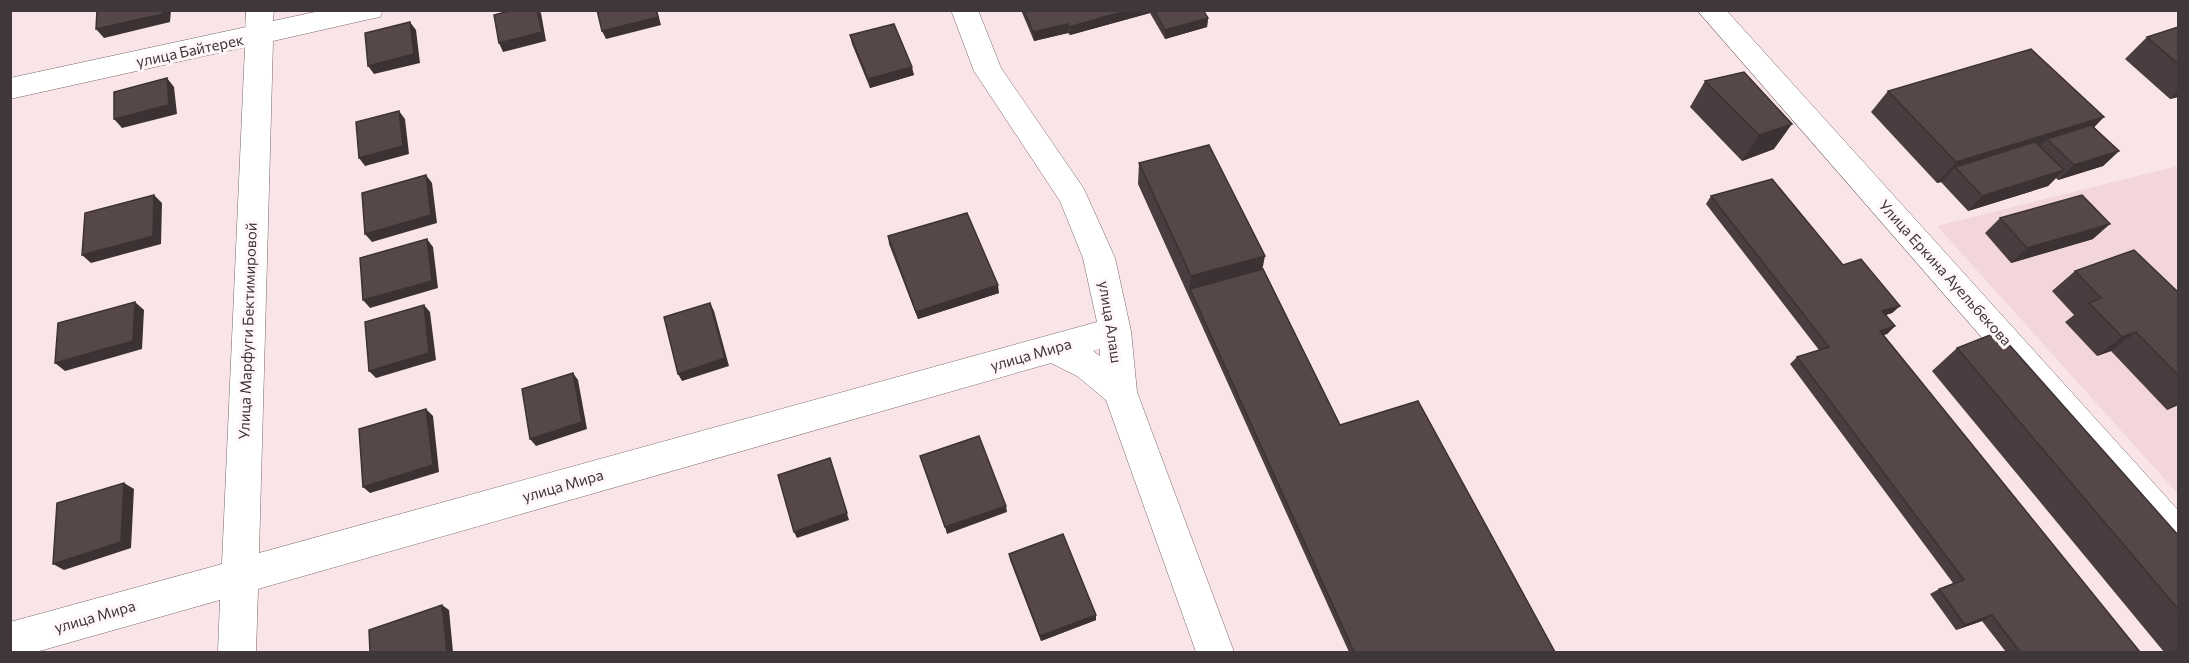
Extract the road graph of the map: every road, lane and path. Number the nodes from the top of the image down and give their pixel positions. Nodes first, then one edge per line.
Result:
1 (370, 10) edge
2 (964, 10) edge
3 (1710, 10) edge
4 (259, 23) edge
5 (10, 89) edge
6 (1115, 331) junction
7 (1052, 349) junction
8 (1120, 392) junction
9 (2178, 536) edge
10 (239, 577) junction
11 (10, 641) edge
12 (237, 652) edge
13 (1215, 652) edge

1 - 4 street, улица Байтерек
2 - 6 street, улица Алаш
3 - 9 street, Улица Еркина Ауельбекова
4 - 5 street, улица Байтерек
4 - 10 street, Улица Марфуги Бектимировой
6 - 7 street, улица Мира
6 - 8 street, улица Алаш
7 - 8 street
7 - 10 street, улица Мира
8 - 13 street, улица Алаш
10 - 11 street, улица Мира
10 - 12 street, Улица Марфуги Бектимировой

